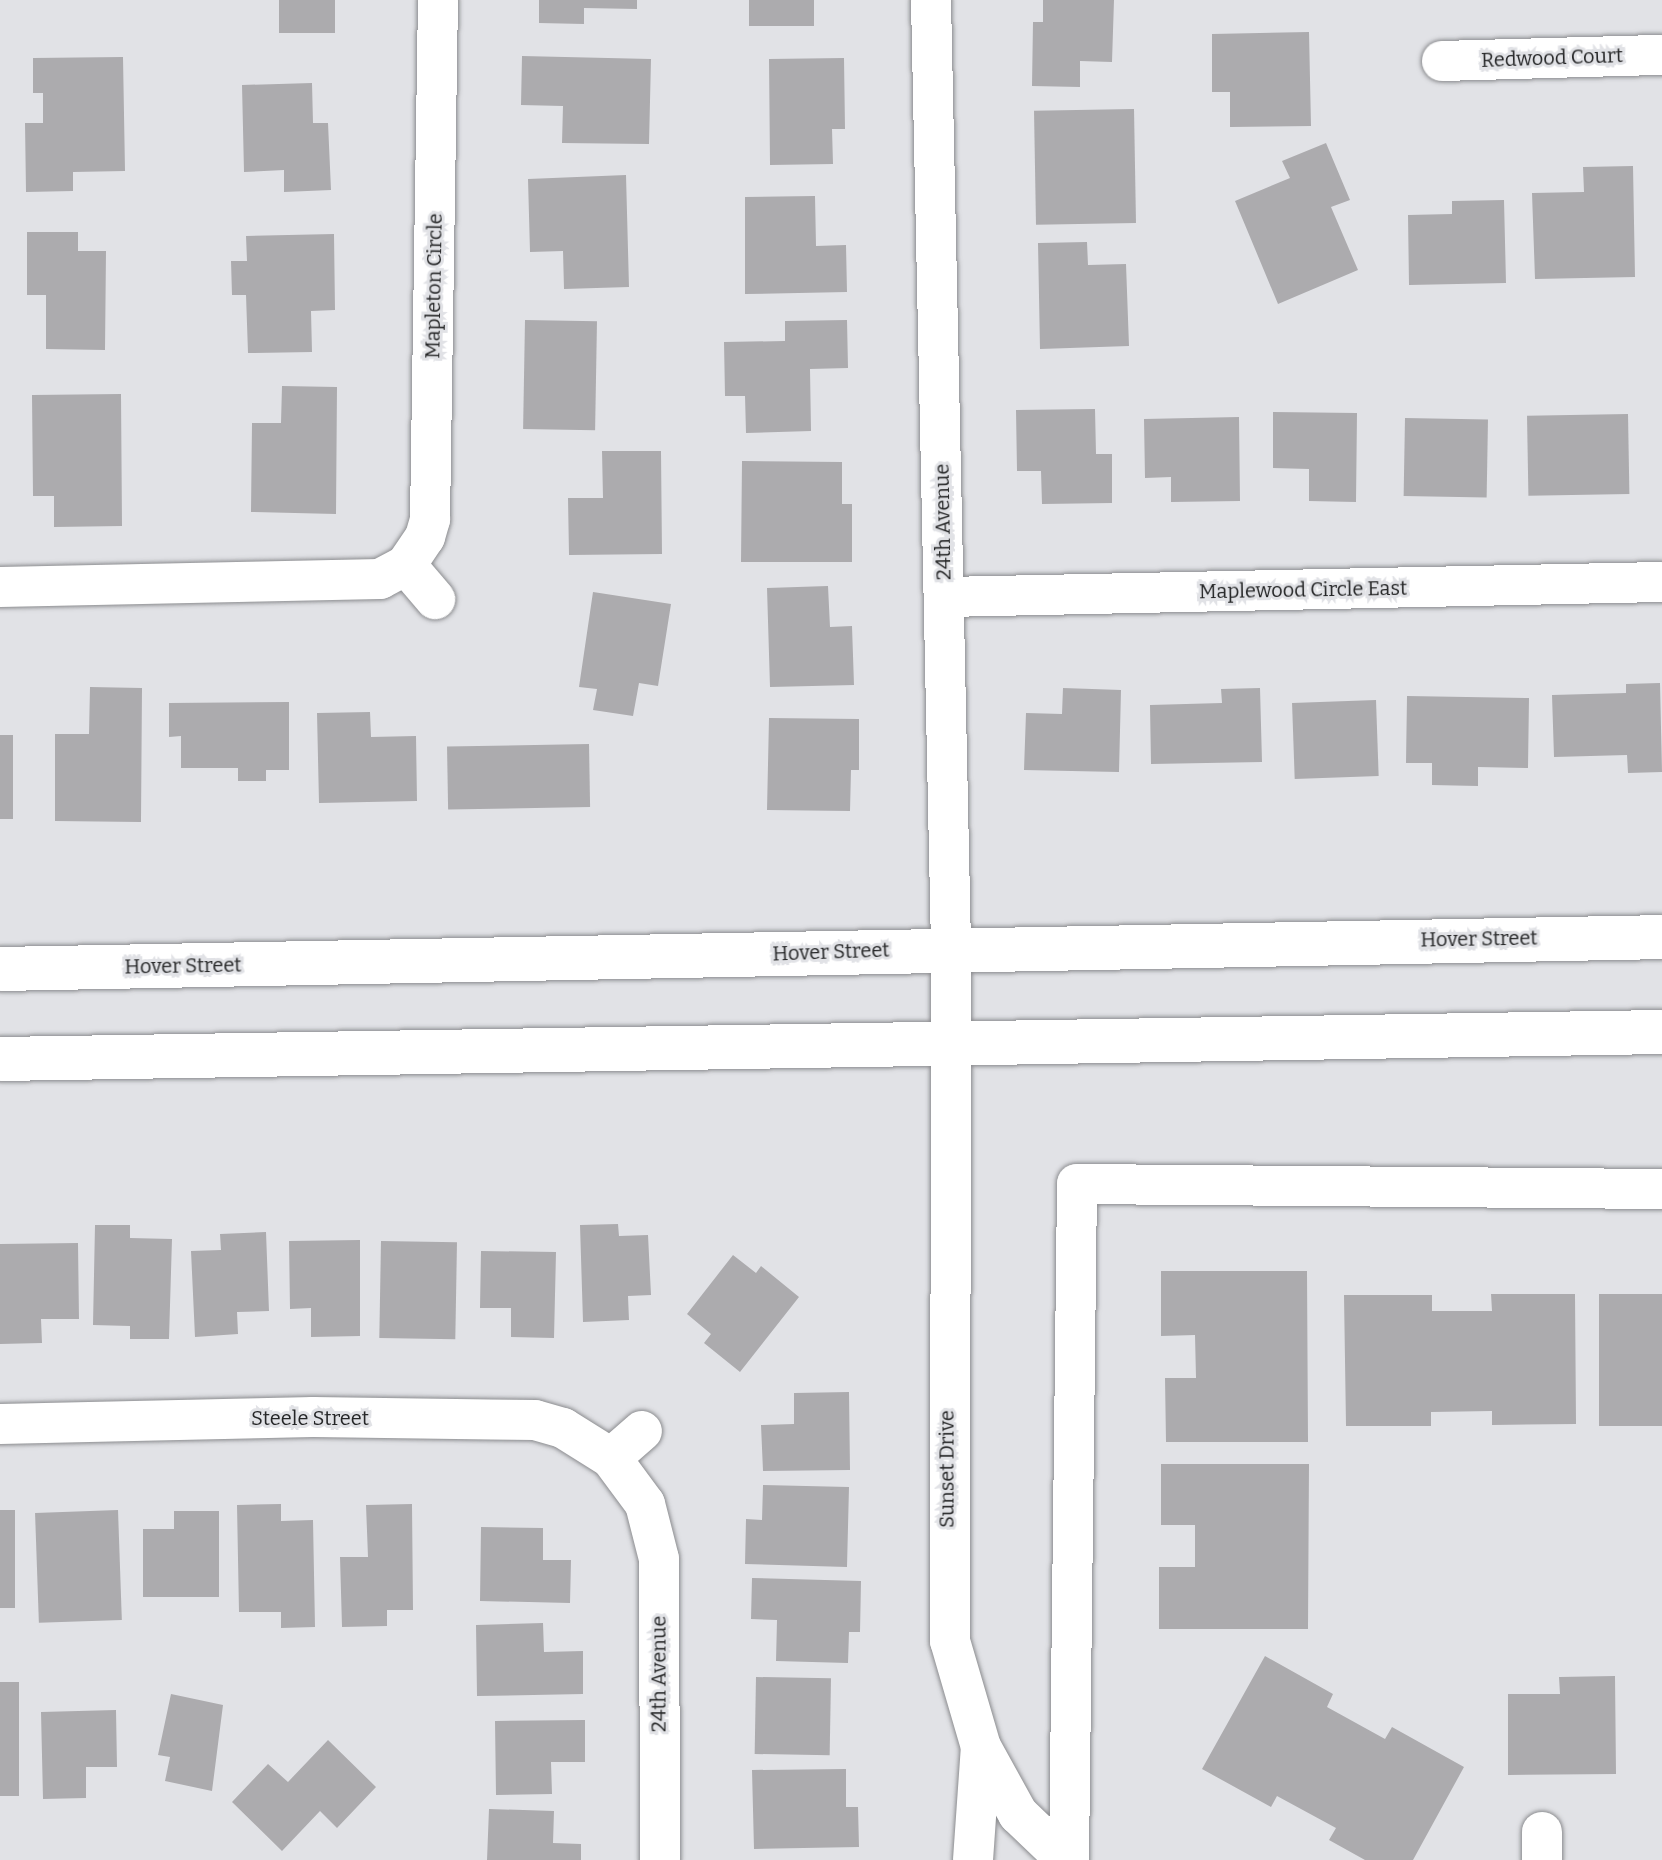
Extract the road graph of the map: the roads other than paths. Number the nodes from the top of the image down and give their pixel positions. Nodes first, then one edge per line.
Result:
1 (438, 0) edge
2 (931, 0) edge
3 (1662, 55) edge
4 (1442, 61) dead end
5 (406, 565) junction
6 (1662, 582) edge
7 (0, 587) edge
8 (945, 597) junction
9 (435, 599) dead end
10 (1662, 937) edge
11 (951, 949) junction
12 (0, 969) edge
13 (1662, 1032) edge
14 (951, 1043) junction
15 (0, 1059) edge
16 (1662, 1189) edge
17 (0, 1424) edge
18 (642, 1431) dead end
19 (611, 1458) junction
20 (638, 1491) joint
21 (981, 1747) junction
22 (660, 1860) edge
23 (973, 1860) edge
24 (1068, 1860) edge

1 - 5 street, Mapleton Circle
2 - 8 street, 24th Avenue
3 - 4 street, Redwood Court
5 - 7 street
5 - 9 street
6 - 8 street, Maplewood Circle East
8 - 11 street, 24th Avenue
10 - 11 main road, Hover Street
11 - 12 main road, Hover Street
11 - 14 street, 24th Avenue
13 - 14 main road
14 - 15 main road
14 - 21 street, Sunset Drive
16 - 24 street
17 - 19 street, Steele Street
18 - 19 street
19 - 20 street, Steele Street
20 - 22 street, 24th Avenue
21 - 23 street
21 - 24 street, Sunset Drive

